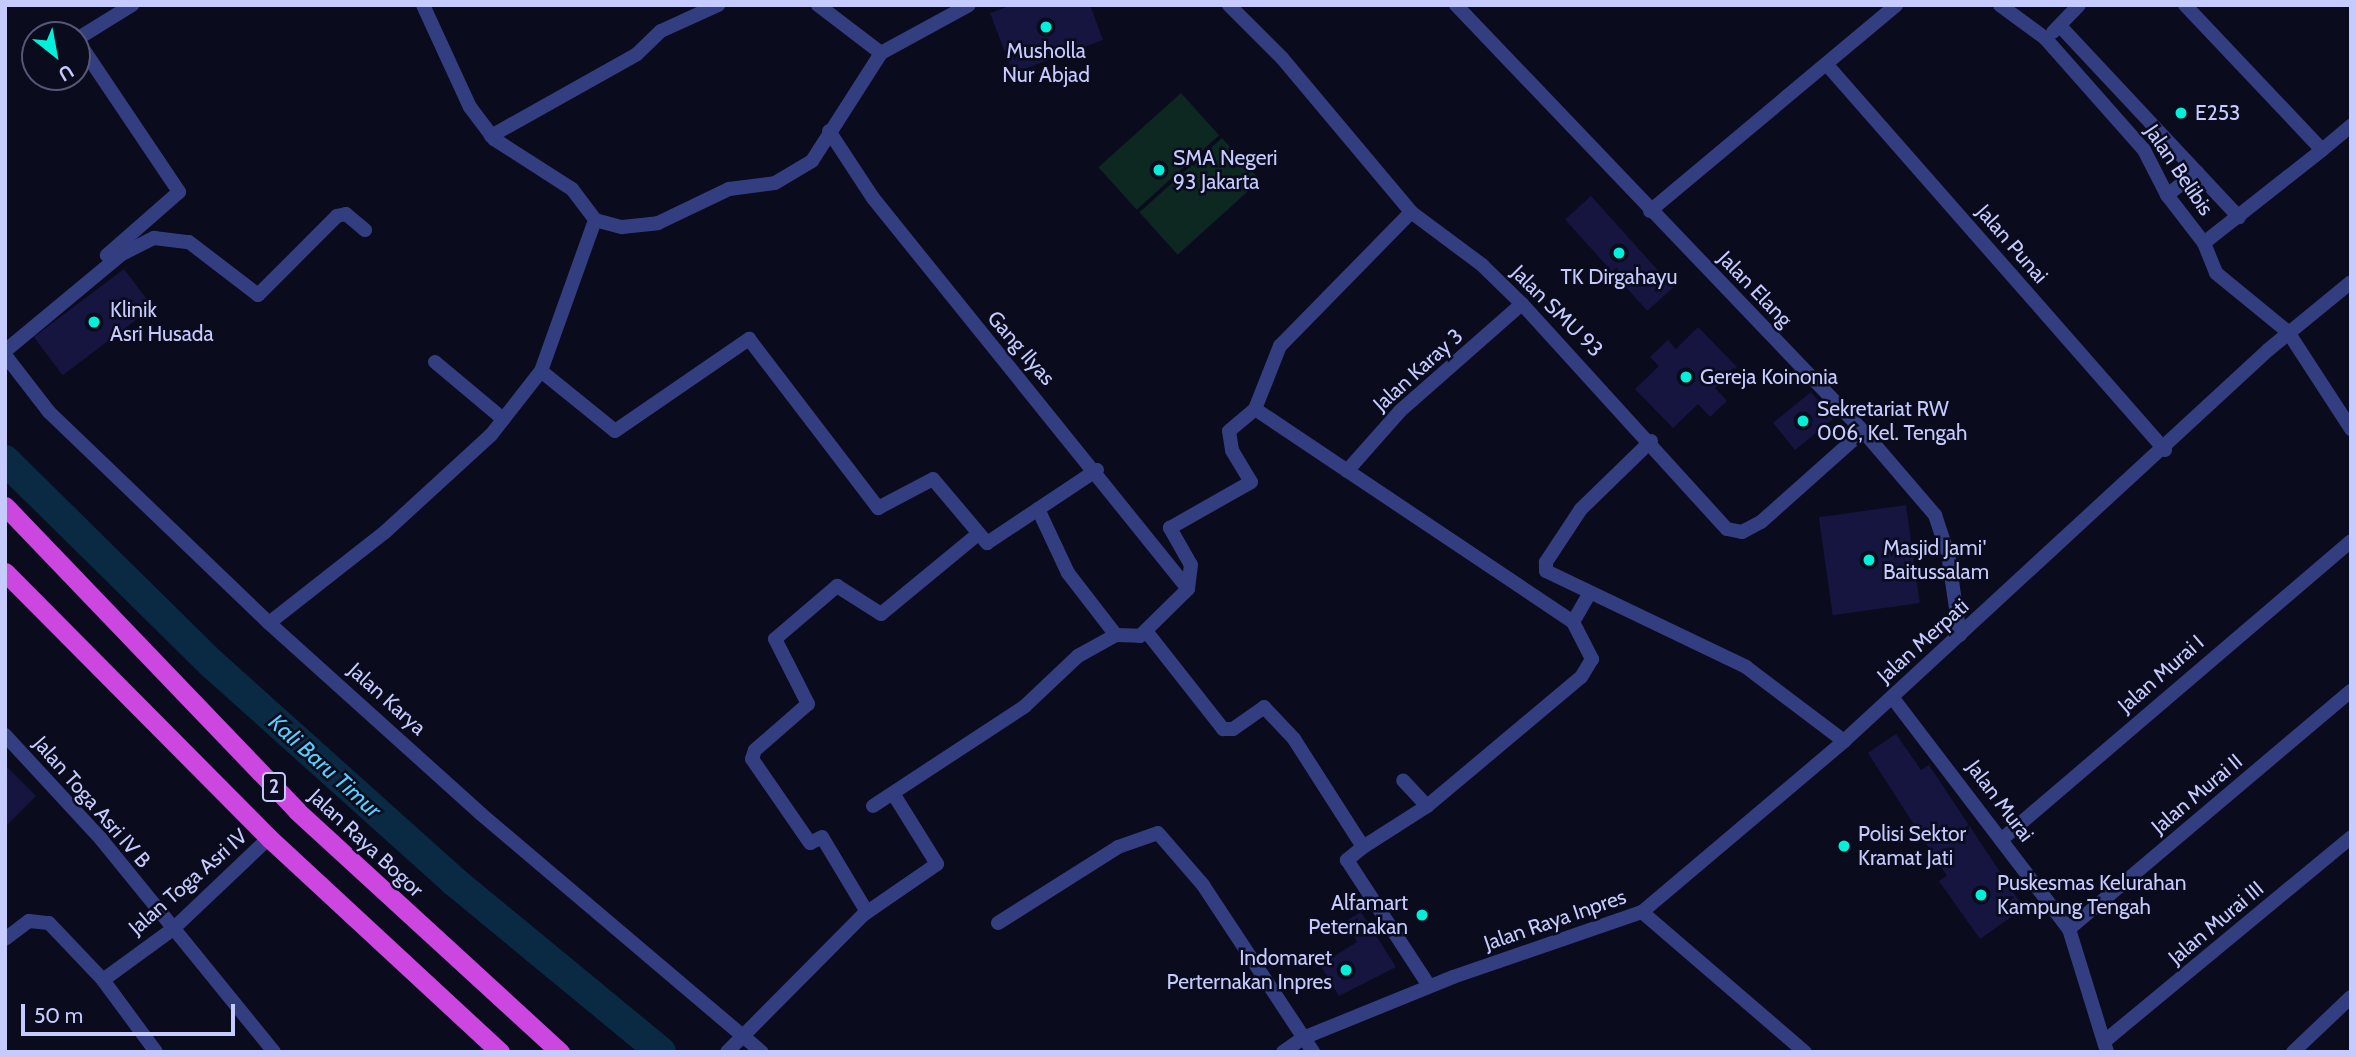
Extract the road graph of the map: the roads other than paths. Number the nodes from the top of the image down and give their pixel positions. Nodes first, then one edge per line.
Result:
1 (132, 5) edge
2 (423, 5) edge
3 (718, 5) edge
4 (818, 5) edge
5 (969, 5) edge
6 (1229, 5) edge
7 (1456, 5) edge
8 (1896, 5) edge
9 (2000, 5) edge
10 (2079, 5) edge
11 (2185, 5) edge
12 (2060, 26) junction
13 (91, 31) edge
14 (2045, 38) junction
15 (881, 53) junction
16 (91, 61) edge
17 (1828, 66) junction
18 (2113, 82) junction
19 (2095, 96) junction
20 (2351, 126) edge
21 (829, 131) junction
22 (491, 135) junction
23 (2322, 150) junction
24 (2197, 172) junction
25 (2167, 195) junction
26 (1650, 211) junction
27 (1411, 212) junction
28 (2239, 217) junction
29 (595, 220) junction
30 (365, 230) dead end
31 (2204, 243) junction
32 (101, 272) junction
33 (2351, 282) edge
34 (1522, 304) junction
35 (2288, 332) junction
36 (5, 353) edge
37 (435, 362) dead end
38 (541, 371) junction
39 (1255, 409) junction
40 (503, 419) junction
41 (2351, 429) edge
42 (1863, 431) junction
43 (1651, 441) junction
44 (2165, 450) junction
45 (1097, 470) junction
46 (1347, 471) junction
47 (5, 506) edge
48 (1038, 509) junction
49 (977, 535) junction
50 (2351, 541) edge
51 (5, 572) edge
52 (1188, 589) junction
53 (1589, 594) junction
54 (1573, 622) junction
55 (269, 623) junction
56 (1146, 631) junction
57 (1116, 635) junction
58 (1960, 635) junction
59 (2351, 691) edge
60 (1892, 697) junction
61 (5, 735) edge
62 (1844, 741) junction
63 (1403, 780) dead end
64 (894, 795) junction
65 (873, 806) dead end
66 (1427, 806) junction
67 (2351, 837) edge
68 (269, 838) junction
69 (2001, 840) junction
70 (1363, 847) junction
71 (867, 912) junction
72 (1642, 912) junction
73 (998, 923) dead end
74 (173, 929) junction
75 (2069, 929) junction
76 (5, 939) edge
77 (103, 980) junction
78 (1429, 986) junction
79 (2351, 997) edge
80 (742, 1036) junction
81 (1303, 1038) junction
82 (2107, 1046) edge
83 (156, 1052) edge
84 (274, 1052) edge
85 (500, 1052) edge
86 (560, 1052) edge
87 (727, 1052) edge
88 (762, 1052) edge
89 (1283, 1052) edge
90 (1313, 1052) edge
91 (1805, 1052) edge
92 (2293, 1052) edge

1 - 13 street
2 - 22 street
3 - 22 street
4 - 15 street
5 - 15 street
6 - 27 street, Jalan SMU 93
7 - 26 street, Jalan Elang
8 - 17 street
9 - 14 street, Jalan Belibis
10 - 12 street
11 - 23 street
12 - 14 street
12 - 18 street, Jalan Belibis
14 - 19 street, Jalan Belibis
15 - 21 street
16 - 32 street
17 - 26 street
17 - 44 street, Jalan Punai
18 - 19 street
18 - 24 street, Jalan Belibis
19 - 25 street, Jalan Belibis
20 - 23 street
21 - 29 street
21 - 45 street, Gang Ilyas
22 - 29 street
23 - 28 street
24 - 25 street
24 - 28 street, Jalan Belibis
25 - 31 street, Jalan Belibis
26 - 42 street, Jalan Elang
27 - 34 street, Jalan SMU 93
27 - 39 street
28 - 31 street
29 - 38 street
30 - 32 street
31 - 35 street, Jalan Belibis
32 - 36 street
33 - 35 street, Jalan Merpati
34 - 43 street, Jalan SMU 93
34 - 46 street, Jalan Karay 3
35 - 41 street, Jalan Belibis
35 - 44 street, Jalan Merpati
36 - 55 street, Jalan Karya
37 - 40 street
38 - 40 street
38 - 49 street
39 - 46 street
39 - 52 street
40 - 55 street
42 - 43 street, Jalan SMU 93
42 - 58 street, Jalan Elang
43 - 53 street
44 - 58 street, Jalan Merpati
45 - 48 street
45 - 52 street, Gang Ilyas
46 - 54 street
47 - 86 highway, Jalan Raya Bogor / 2
48 - 49 street
48 - 57 street
49 - 71 street
50 - 69 street, Jalan Murai I
51 - 68 highway, 2
52 - 56 street
53 - 54 street
53 - 62 street
54 - 66 street
55 - 80 street, Jalan Karya
56 - 57 street
56 - 70 street
57 - 64 street
58 - 60 street, Jalan Merpati
59 - 75 street, Jalan Murai II
60 - 62 street, Jalan Merpati
60 - 69 street, Jalan Murai
61 - 74 street, Jalan Toga Asri IV B
62 - 72 street, Jalan Merpati
63 - 66 street
64 - 65 street
64 - 71 street
66 - 70 street
67 - 82 street, Jalan Murai III
68 - 74 street, Jalan Toga Asri IV
68 - 85 highway, 2
69 - 75 street, Jalan Murai
70 - 78 street
71 - 80 street
72 - 78 street, Jalan Raya Inpres
72 - 91 street, Jalan Raya Inpres
73 - 81 street
74 - 77 street, Jalan Toga Asri IV
74 - 84 street, Jalan Toga Asri IV B
75 - 82 street, Jalan Murai
76 - 77 street
77 - 83 street
78 - 81 street, Jalan Raya Inpres
79 - 92 street
80 - 87 street
80 - 88 street, Jalan Karya
81 - 89 street, Jalan Raya Inpres
81 - 90 street

